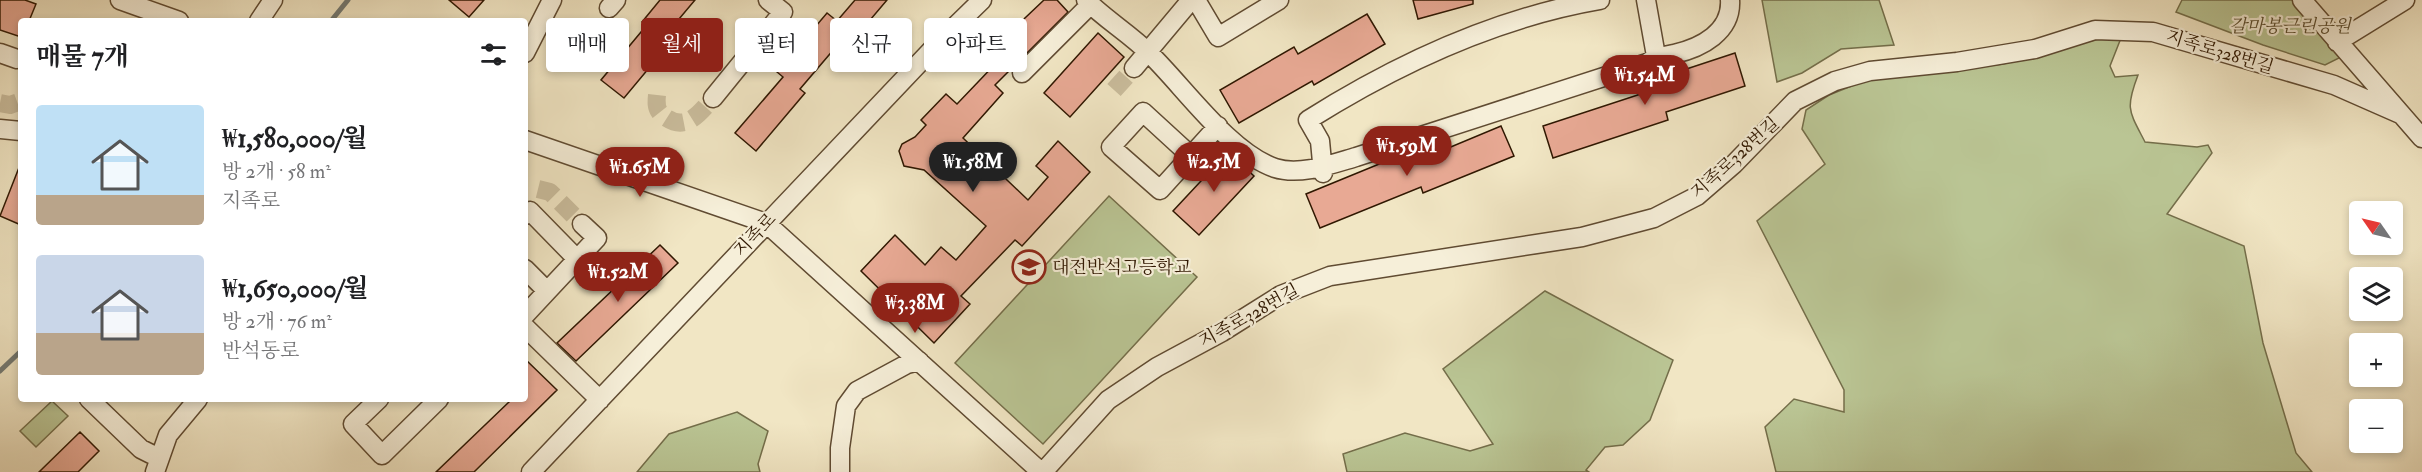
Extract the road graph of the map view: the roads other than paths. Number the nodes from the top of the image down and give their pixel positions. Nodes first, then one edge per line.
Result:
1 (120, 0) edge
2 (273, 0) edge
3 (552, 0) edge
4 (768, 0) edge
5 (982, 0) edge
6 (1191, 0) edge
7 (1196, 0) edge
8 (1279, 0) edge
9 (1600, 0) edge
10 (1646, 0) edge
11 (1730, 0) edge
12 (2302, 0) edge
13 (2405, 0) edge
14 (1089, 2) edge
15 (171, 18) edge
16 (261, 18) edge
17 (2337, 42) junction
18 (528, 47) edge
19 (1149, 53) junction
20 (1656, 56) junction
21 (1134, 68) tunnel mouth
22 (1022, 73) dead end
23 (713, 98) tunnel mouth
24 (2400, 114) junction
25 (1218, 126) junction
26 (0, 129) edge
27 (18, 131) edge
28 (2422, 138) edge
29 (528, 141) edge
30 (1191, 156) dead end
31 (1322, 170) junction
32 (528, 213) edge
33 (766, 223) junction
34 (582, 224) tunnel mouth
35 (577, 259) junction
36 (528, 272) edge
37 (547, 291) junction
38 (528, 312) edge
39 (528, 330) edge
40 (919, 361) junction
41 (600, 400) junction
42 (93, 402) edge
43 (196, 402) edge
44 (376, 402) edge
45 (436, 402) edge
46 (157, 465) edge
47 (531, 472) edge
48 (840, 472) edge
49 (1042, 472) edge

1 - 15 street
2 - 16 street
3 - 18 street
4 - 23 street
5 - 33 street, 지족로
6 - 19 street
7 - 8 street
9 - 31 street
10 - 20 street
11 - 20 street
12 - 17 street
13 - 17 street
14 - 19 street
14 - 22 street
17 - 24 street
19 - 21 street
19 - 25 street
20 - 31 street
24 - 28 street
24 - 49 street, 지족로328번길
25 - 30 street
25 - 31 street
26 - 27 street
29 - 33 street
32 - 35 street
33 - 40 street, 지족로328번길
33 - 41 street, 지족로
34 - 35 street
35 - 37 street
36 - 37 street
37 - 38 street
39 - 41 street
40 - 48 street
40 - 49 street, 지족로328번길
41 - 47 street, 지족로
42 - 46 street
43 - 46 street
44 - 45 street

